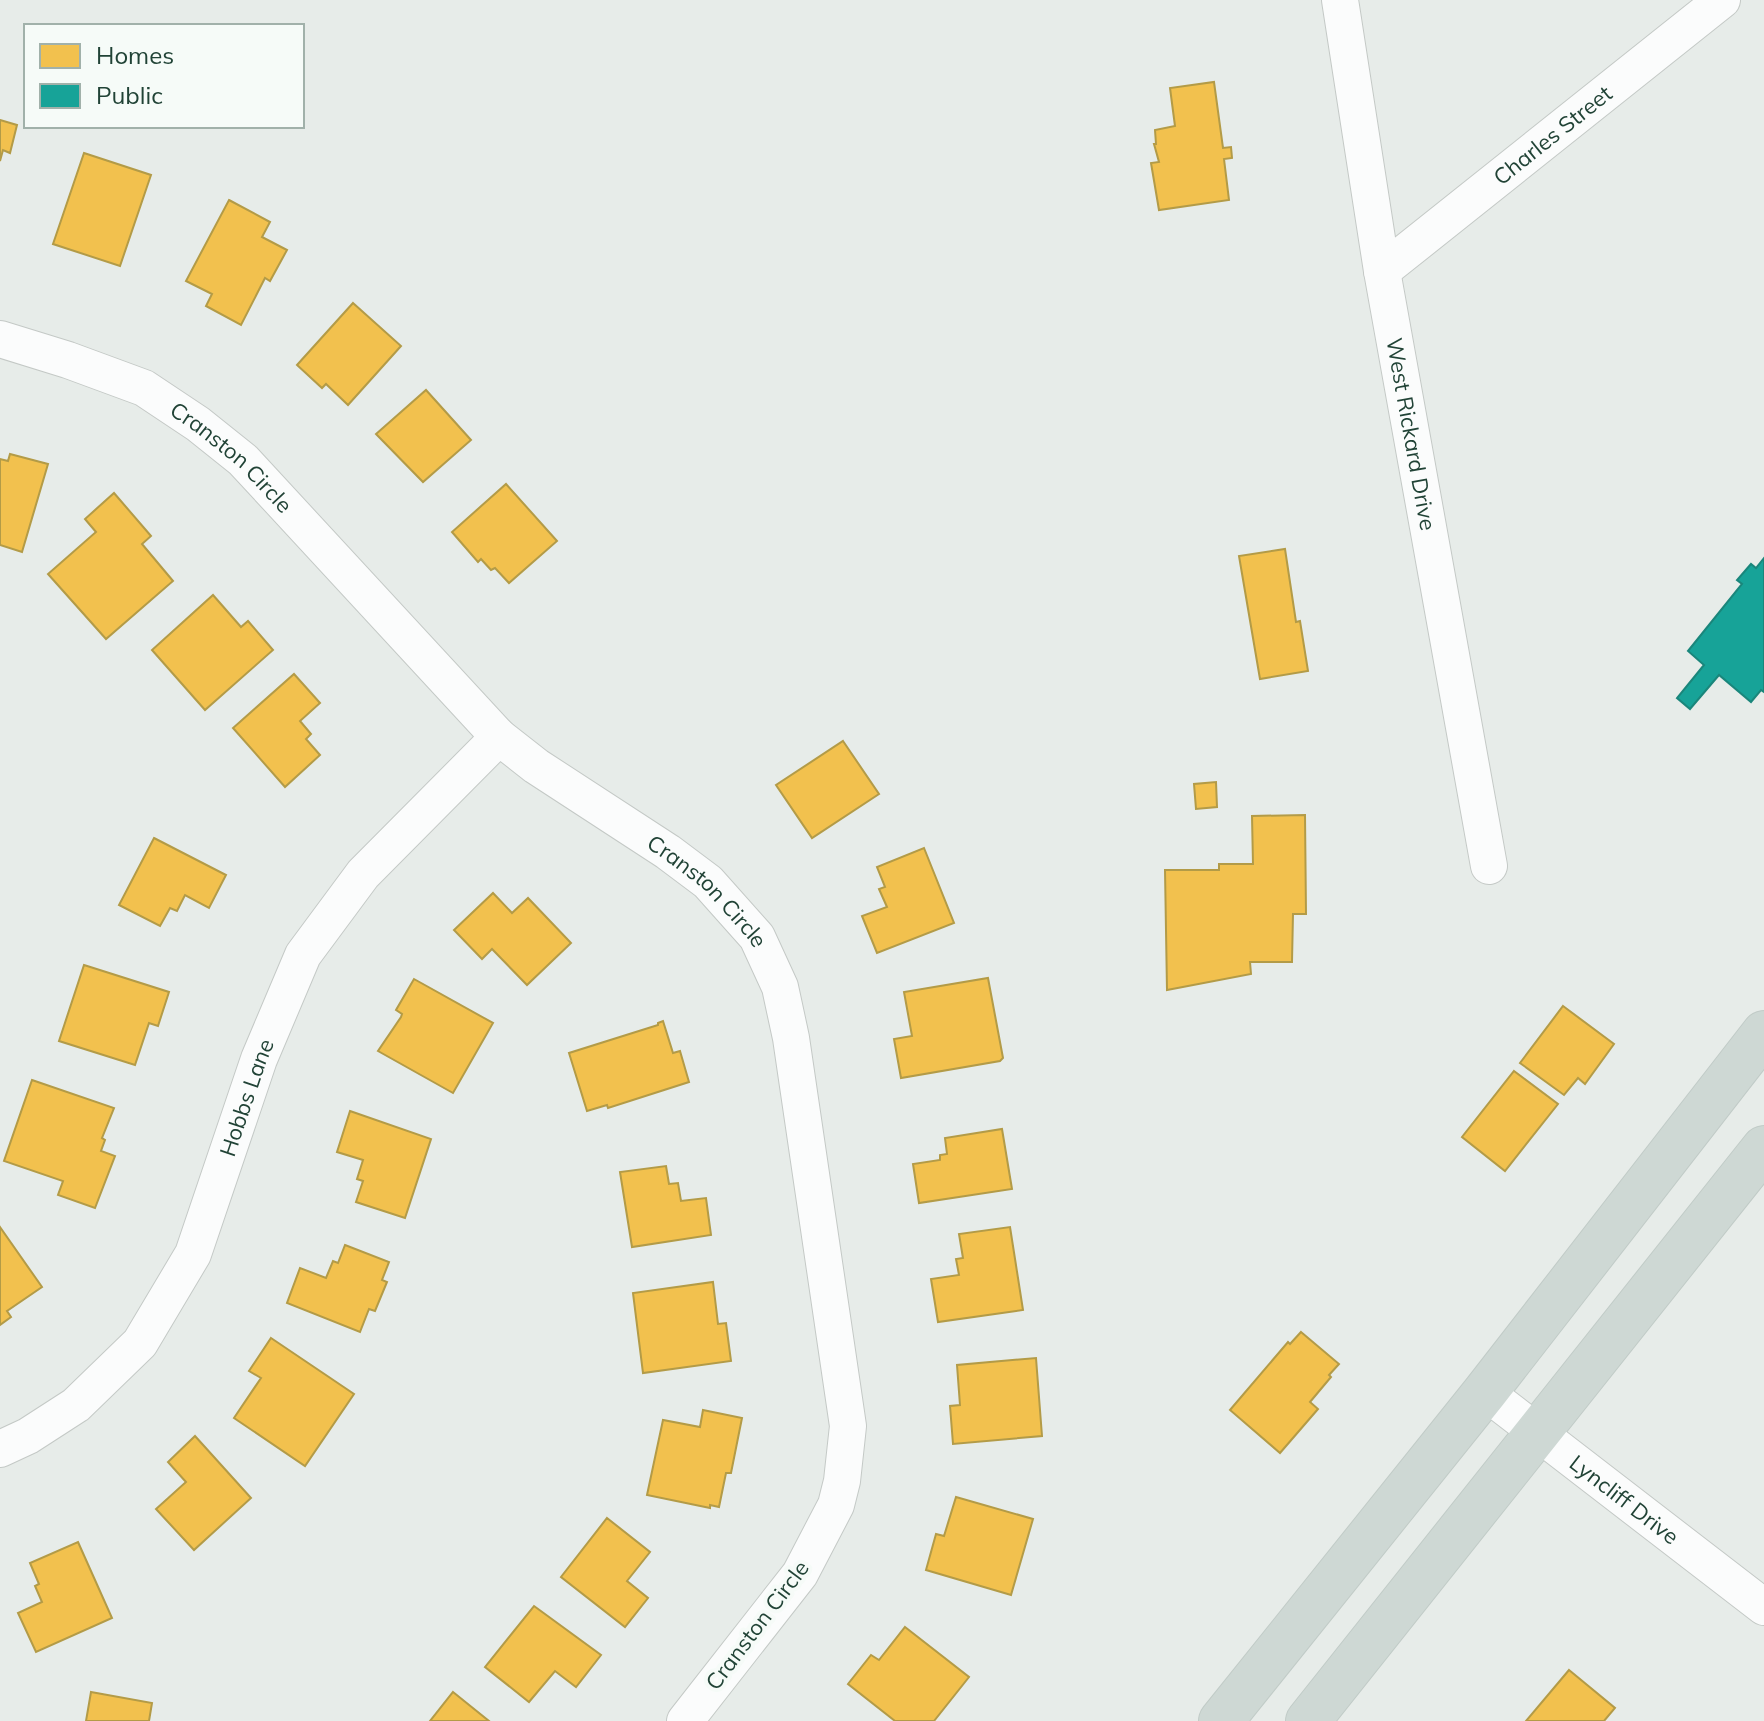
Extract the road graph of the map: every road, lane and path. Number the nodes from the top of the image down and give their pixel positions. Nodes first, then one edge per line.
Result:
1 (1340, 0) edge
2 (1722, 0) edge
3 (1382, 271) junction
4 (0, 339) edge
5 (499, 737) junction
6 (1489, 866) dead end
7 (1764, 1033) edge
8 (1764, 1148) edge
9 (1485, 1392) junction
10 (1538, 1433) junction
11 (0, 1449) edge
12 (1764, 1607) edge
13 (685, 1721) edge
14 (1221, 1721) edge
15 (1308, 1721) edge

1 - 3 street, West Rickard Drive
2 - 3 street, Charles Street
3 - 6 street, West Rickard Drive
4 - 5 street, Cranston Circle
5 - 11 street, Hobbs Lane
5 - 13 street, Cranston Circle
7 - 9 main road
8 - 10 main road
9 - 10 street, Lyncliff Drive
9 - 14 main road
10 - 12 street, Lyncliff Drive
10 - 15 main road

